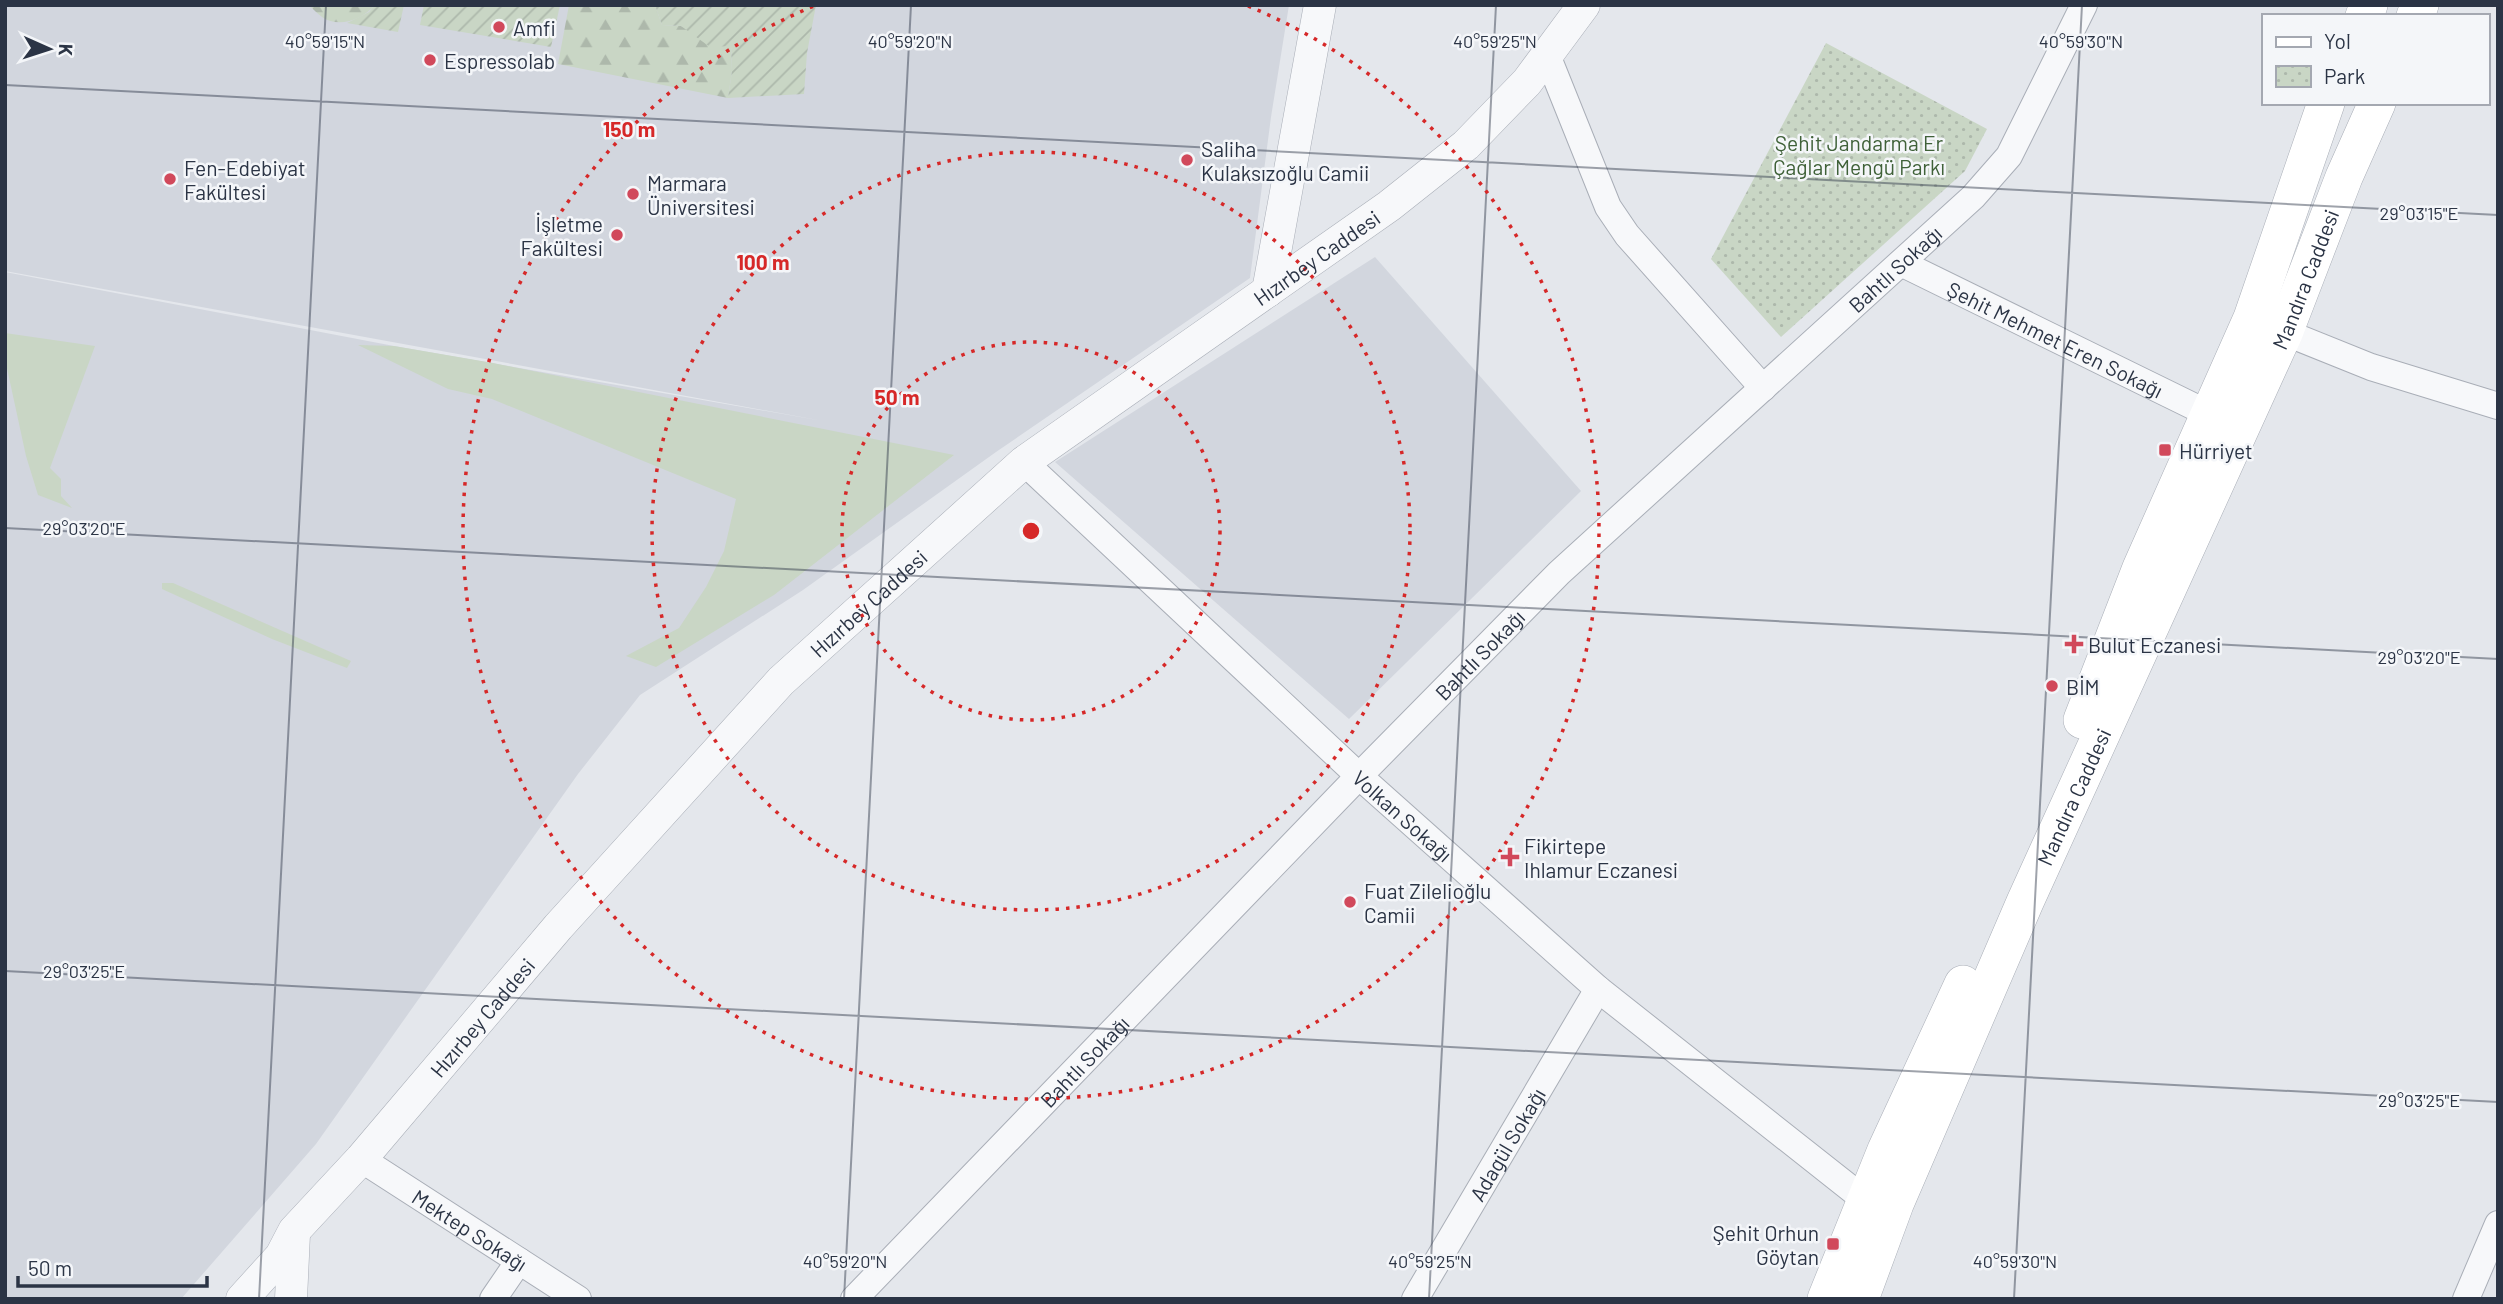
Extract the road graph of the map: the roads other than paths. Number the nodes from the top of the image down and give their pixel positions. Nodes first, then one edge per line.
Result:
1 (1320, 5) edge
2 (2084, 5) edge
3 (1573, 9) edge
4 (1547, 55) junction
5 (2325, 105) edge
6 (2375, 105) edge
7 (1901, 263) junction
8 (1268, 290) junction
9 (2268, 326) junction
10 (1763, 388) junction
11 (2498, 406) edge
12 (2209, 415) junction
13 (1024, 462) junction
14 (1359, 776) junction
15 (1598, 989) junction
16 (361, 1159) junction
17 (1865, 1200) junction
18 (2498, 1224) edge
19 (288, 1244) junction
20 (519, 1261) junction
21 (242, 1299) edge
22 (279, 1299) edge
23 (291, 1299) edge
24 (493, 1299) edge
25 (578, 1299) edge
26 (854, 1299) edge
27 (1415, 1299) edge
28 (1826, 1299) edge
29 (1860, 1299) edge
30 (2466, 1299) edge

1 - 8 street
2 - 7 street, Bahtlı Sokağı
3 - 4 street, Hızırbey Caddesi
4 - 8 street, Hızırbey Caddesi
4 - 10 street
5 - 9 main road, Mandıra Caddesi
6 - 9 main road, Mandıra Caddesi
7 - 10 street, Bahtlı Sokağı
7 - 12 street, Şehit Mehmet Eren Sokağı
8 - 13 street, Hızırbey Caddesi
9 - 11 street
9 - 12 main road, Mandıra Caddesi
9 - 29 main road, Mandıra Caddesi
10 - 14 street, Bahtlı Sokağı
12 - 17 main road, Mandıra Caddesi
13 - 14 street, Volkan Sokağı
13 - 16 street, Hızırbey Caddesi
14 - 15 street, Volkan Sokağı
14 - 26 street, Bahtlı Sokağı
15 - 17 street, Volkan Sokağı
15 - 27 street, Adagül Sokağı
16 - 19 street, Hızırbey Caddesi
16 - 20 street, Mektep Sokağı
17 - 28 main road, Mandıra Caddesi
18 - 30 street
19 - 21 street, Hızırbey Caddesi
19 - 22 street
19 - 23 street
20 - 24 street
20 - 25 street, Mektep Sokağı

